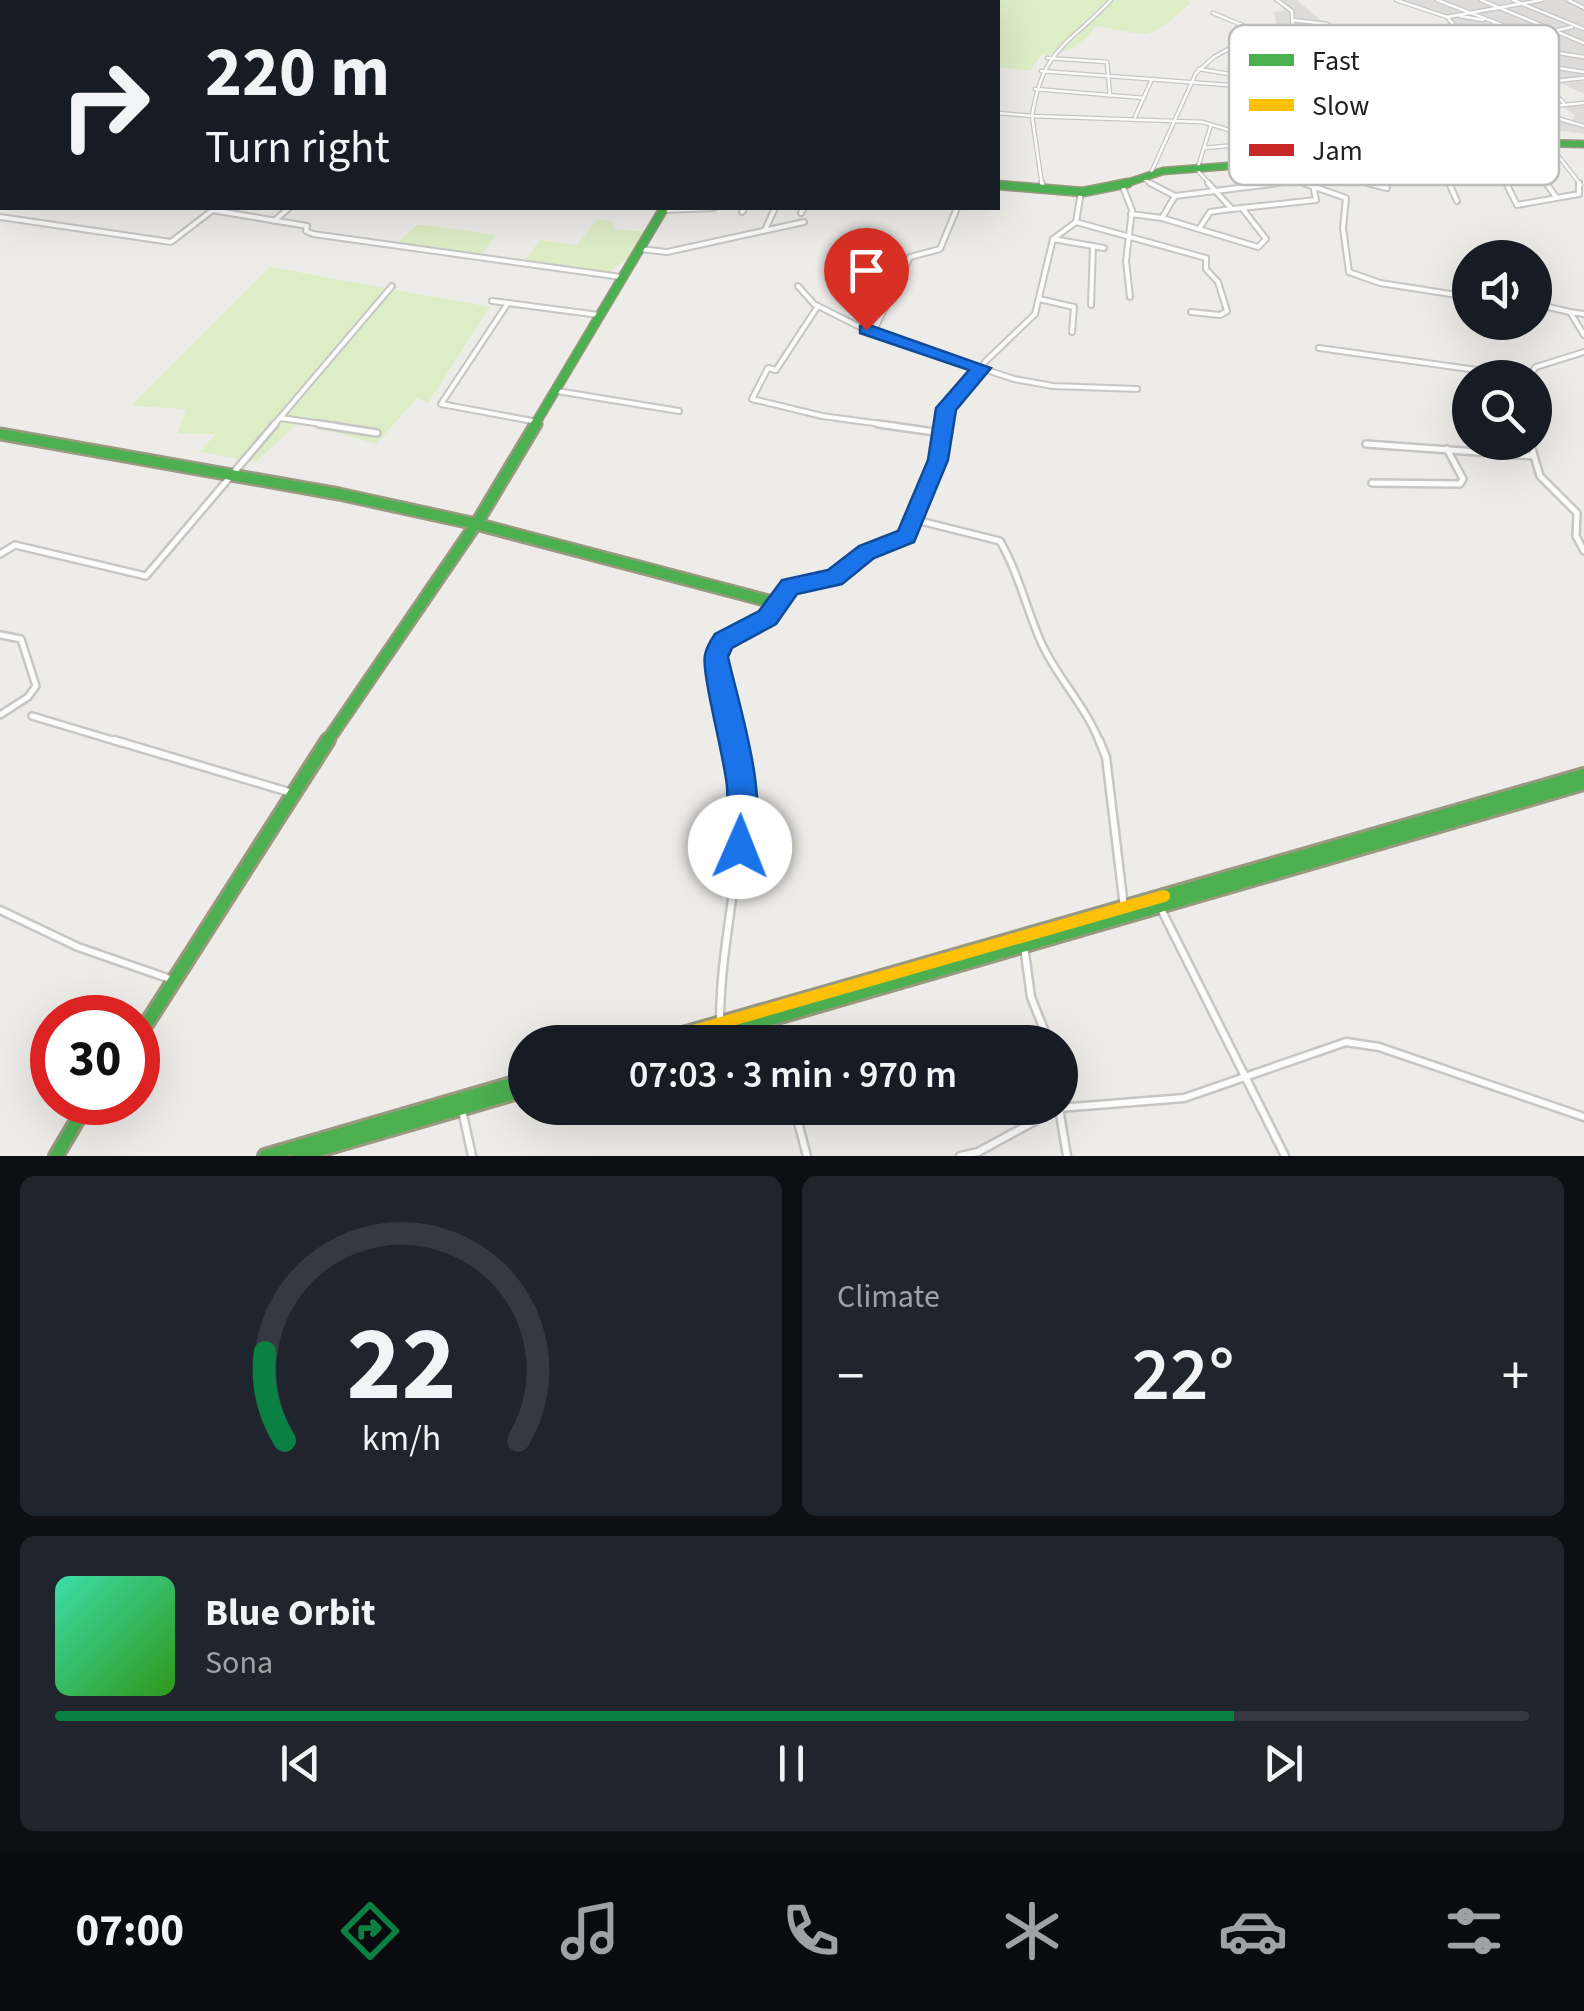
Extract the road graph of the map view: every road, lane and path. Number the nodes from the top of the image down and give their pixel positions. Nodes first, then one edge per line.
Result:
1 (1111, 0) edge
2 (1277, 0) edge
3 (1396, 0) edge
4 (1437, 0) edge
5 (1480, 0) edge
6 (1513, 0) edge
7 (1542, 0) edge
8 (1568, 0) edge
9 (1521, 4) junction
10 (1498, 8) junction
11 (1584, 8) edge
12 (1213, 13) dead end
13 (1472, 13) junction
14 (1456, 16) junction
15 (1448, 18) junction
16 (1292, 20) junction
17 (1496, 22) junction
18 (1241, 25) edge
19 (1292, 25) edge
20 (1327, 25) edge
21 (1453, 25) edge
22 (1496, 25) edge
23 (1504, 25) edge
24 (1535, 25) edge
25 (1576, 26) junction
26 (1584, 29) edge
27 (1559, 30) edge
28 (1559, 35) edge
29 (1584, 43) edge
30 (1229, 50) edge
31 (1559, 52) edge
32 (1584, 57) edge
33 (1047, 58) junction
34 (1199, 69) junction
35 (1559, 69) edge
36 (1041, 71) junction
37 (1229, 74) edge
38 (1584, 75) edge
39 (1109, 76) junction
40 (1152, 79) junction
41 (1190, 81) junction
42 (1559, 82) edge
43 (1229, 87) edge
44 (1035, 89) junction
45 (1110, 96) junction
46 (1144, 98) junction
47 (1559, 98) edge
48 (1584, 103) edge
49 (1566, 105) junction
50 (1559, 106) edge
51 (1000, 113) edge
52 (1032, 116) junction
53 (1559, 118) edge
54 (1135, 119) junction
55 (1176, 119) junction
56 (1211, 124) junction
57 (1584, 126) edge
58 (1229, 129) edge
59 (1559, 144) edge
60 (1584, 145) edge
61 (1229, 146) edge
62 (1204, 148) junction
63 (1559, 158) edge
64 (1229, 167) edge
65 (1197, 170) junction
66 (1146, 176) junction
67 (1000, 185) edge
68 (1122, 185) junction
69 (1251, 185) edge
70 (1306, 185) edge
71 (1376, 185) edge
72 (1451, 185) edge
73 (1505, 185) edge
74 (1548, 185) edge
75 (1387, 188) dead end
76 (1044, 189) junction
77 (1215, 189) junction
78 (1314, 189) junction
79 (1081, 192) junction
80 (1175, 196) junction
81 (1557, 198) junction
82 (1458, 201) dead end
83 (1242, 208) junction
84 (1232, 209) junction
85 (213, 210) edge
86 (219, 210) edge
87 (287, 210) edge
88 (662, 210) edge
89 (775, 210) edge
90 (955, 210) edge
91 (1131, 214) junction
92 (0, 218) edge
93 (1162, 218) junction
94 (274, 221) junction
95 (804, 222) dead end
96 (1076, 222) junction
97 (1198, 229) junction
98 (765, 230) junction
99 (1132, 235) junction
100 (1053, 239) junction
101 (1093, 246) junction
102 (1104, 248) dead end
103 (639, 249) junction
104 (621, 277) junction
105 (392, 286) dead end
106 (798, 286) dead end
107 (1452, 295) edge
108 (1130, 297) dead end
109 (1039, 299) junction
110 (492, 301) dead end
111 (508, 303) junction
112 (1091, 304) dead end
113 (818, 306) junction
114 (1552, 308) edge
115 (1191, 312) dead end
116 (1570, 312) junction
117 (599, 314) junction
118 (1584, 314) edge
119 (872, 332) junction
120 (1072, 332) dead end
121 (1584, 335) edge
122 (1320, 348) dead end
123 (1584, 352) edge
124 (1552, 362) edge
125 (1452, 366) edge
126 (982, 368) junction
127 (1137, 389) dead end
128 (557, 391) junction
129 (679, 411) dead end
130 (279, 418) junction
131 (538, 422) junction
132 (0, 434) edge
133 (377, 434) dead end
134 (942, 434) junction
135 (1366, 444) dead end
136 (1446, 449) junction
137 (1452, 449) edge
138 (1535, 460) edge
139 (235, 472) junction
140 (1372, 483) dead end
141 (916, 520) junction
142 (476, 524) junction
143 (1584, 551) edge
144 (0, 554) edge
145 (780, 604) junction
146 (0, 635) edge
147 (0, 714) edge
148 (32, 716) dead end
149 (1584, 775) edge
150 (1584, 783) edge
151 (292, 793) junction
152 (1158, 902) junction
153 (1124, 907) junction
154 (0, 910) edge
155 (1024, 946) junction
156 (174, 980) junction
157 (160, 1002) edge
158 (760, 1018) junction
159 (720, 1024) junction
160 (716, 1025) edge
161 (740, 1025) edge
162 (765, 1025) edge
163 (1042, 1025) edge
164 (1244, 1076) junction
165 (508, 1085) edge
166 (508, 1095) edge
167 (1078, 1106) edge
168 (462, 1108) junction
169 (1584, 1117) edge
170 (74, 1125) edge
171 (799, 1125) edge
172 (1028, 1125) edge
173 (1062, 1125) edge
174 (56, 1156) edge
175 (265, 1156) edge
176 (298, 1156) edge
177 (472, 1156) edge
178 (807, 1156) edge
179 (960, 1156) edge
180 (1068, 1156) edge
181 (1285, 1156) edge

1 - 33 street
2 - 16 street
3 - 15 street
4 - 13 street
5 - 10 street
6 - 9 street
7 - 9 street
8 - 11 street
9 - 10 street
9 - 25 street
10 - 13 street
10 - 24 street
12 - 18 street
13 - 14 street
13 - 17 street
14 - 15 street
14 - 17 street
15 - 21 street
16 - 19 street
16 - 20 street
17 - 22 street
17 - 23 street
25 - 26 street
25 - 27 street
28 - 29 street
30 - 34 street
31 - 32 street
33 - 36 street
33 - 39 street
34 - 37 street
34 - 41 street
35 - 38 street
36 - 39 street
36 - 44 street
38 - 42 street
39 - 40 street
39 - 45 street
40 - 41 street
40 - 46 street
41 - 43 street
41 - 55 street
44 - 45 street
44 - 52 street
45 - 46 street
46 - 54 street
47 - 49 street
48 - 49 street
49 - 50 street
51 - 52 street
52 - 54 street
52 - 76 street
53 - 57 street
54 - 55 street
55 - 56 street
55 - 66 street
56 - 58 street
56 - 62 street
59 - 60 street
61 - 62 street
62 - 65 street
63 - 81 street
64 - 65 street
65 - 66 street
65 - 77 street
66 - 68 street
66 - 80 street
67 - 76 street
68 - 79 street
68 - 91 street
69 - 77 street
70 - 78 street
71 - 75 street
72 - 82 street
73 - 81 street
74 - 81 street
76 - 79 street
77 - 80 street
77 - 84 street
78 - 83 street
78 - 107 street
79 - 96 street
80 - 93 street
83 - 84 street
83 - 97 street
84 - 97 street
85 - 92 street
86 - 94 street
87 - 94 street
88 - 103 street
89 - 98 street
90 - 119 street
91 - 93 street
91 - 99 street
93 - 97 street
94 - 104 street
95 - 98 street
96 - 99 street
96 - 100 street
98 - 103 street
99 - 108 street
99 - 115 street
100 - 101 street
100 - 109 street
101 - 102 street
101 - 112 street
103 - 104 street
104 - 117 street
105 - 130 street
106 - 113 street
109 - 120 street
109 - 126 street
110 - 111 street
111 - 117 street
111 - 131 street
113 - 119 street
113 - 134 street
114 - 116 street
116 - 118 street
116 - 121 street
117 - 128 street
119 - 126 street
122 - 125 street
123 - 124 street
126 - 127 street
126 - 134 street
128 - 129 street
128 - 131 street
130 - 133 street
130 - 139 street
131 - 142 street
132 - 139 street
134 - 141 street
135 - 136 street
136 - 137 street
136 - 140 street
138 - 143 street
139 - 142 street
139 - 144 street
141 - 145 street
141 - 153 street
142 - 145 street
142 - 151 street
145 - 159 street
146 - 147 street
148 - 151 street
149 - 152 street
150 - 152 street
151 - 156 street
152 - 153 street
152 - 155 street
152 - 164 street
153 - 158 street
154 - 156 street
155 - 158 street
155 - 163 street
156 - 157 street
158 - 159 street
158 - 161 street
158 - 162 street
159 - 160 street
164 - 167 street
164 - 169 street
164 - 181 street
165 - 175 street
166 - 168 street
168 - 176 street
168 - 177 street
170 - 174 street
171 - 178 street
172 - 179 street
173 - 180 street

